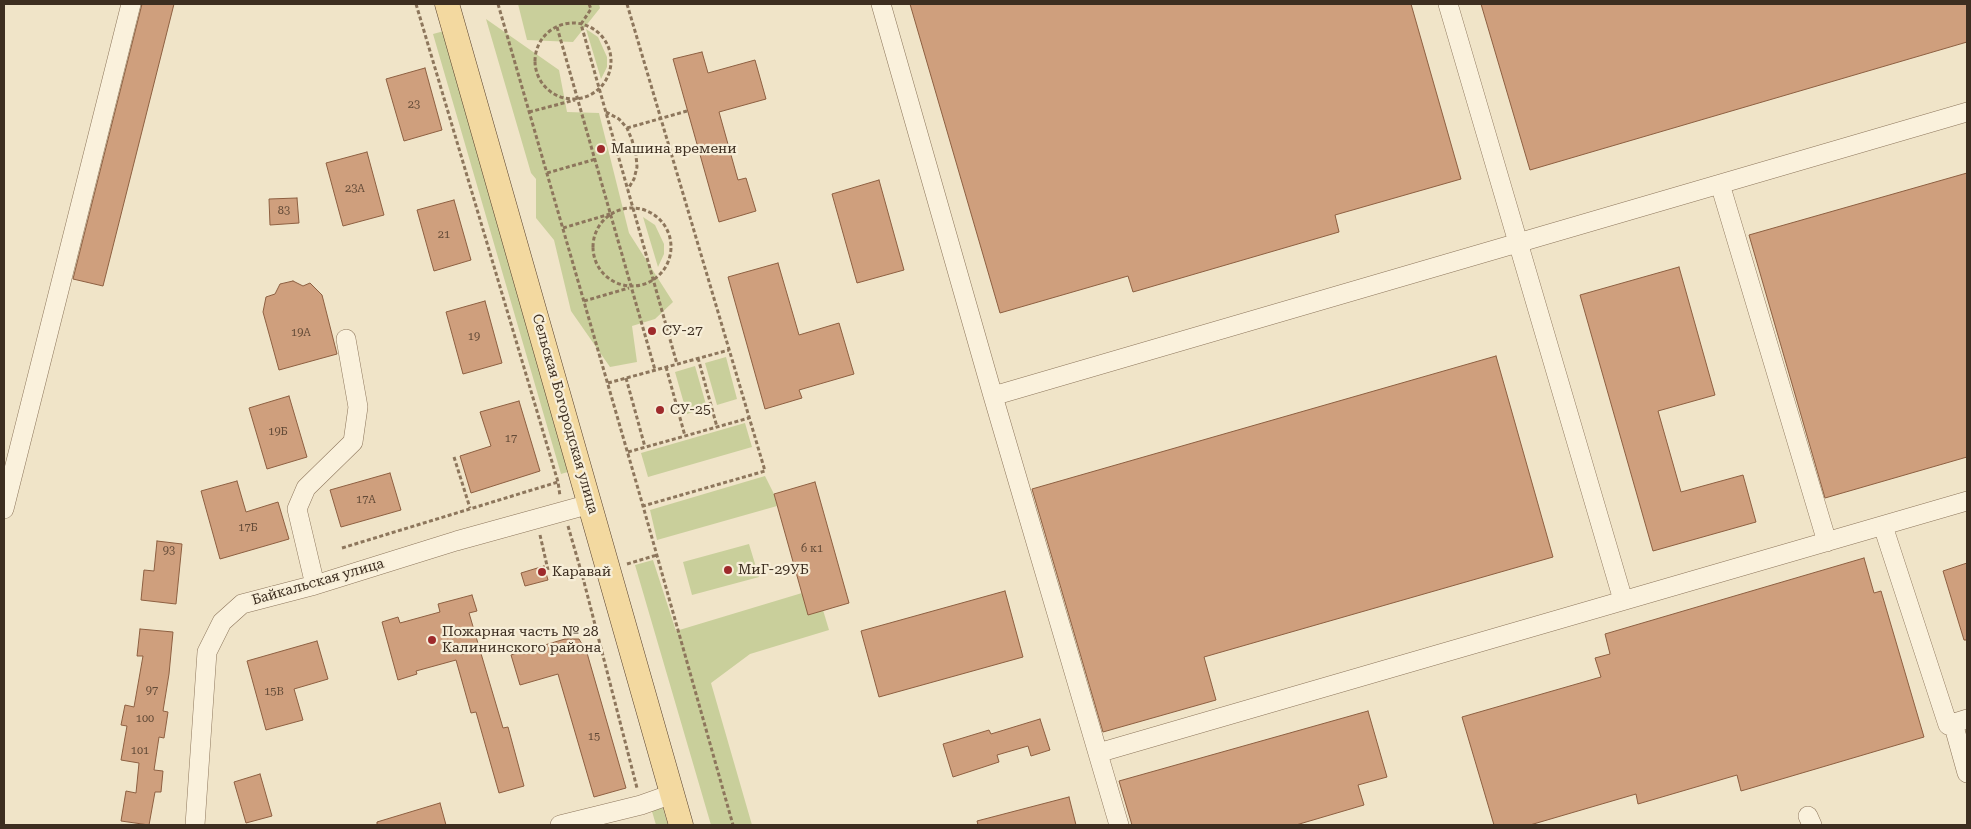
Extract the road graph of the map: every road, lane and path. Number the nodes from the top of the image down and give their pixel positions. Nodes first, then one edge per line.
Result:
1 (131, 4) edge
2 (416, 4) edge
3 (447, 4) edge
4 (498, 4) edge
5 (589, 4) edge
6 (627, 4) edge
7 (881, 4) edge
8 (1448, 4) edge
9 (581, 24) junction
10 (557, 27) junction
11 (599, 89) junction
12 (579, 99) junction
13 (688, 111) dead end
14 (529, 112) junction
15 (606, 112) junction
16 (1967, 112) edge
17 (660, 118) junction
18 (627, 128) junction
19 (596, 159) junction
20 (547, 173) junction
21 (1720, 184) junction
22 (628, 190) junction
23 (633, 208) junction
24 (612, 214) junction
25 (563, 228) junction
26 (1519, 243) junction
27 (654, 281) junction
28 (632, 287) junction
29 (584, 301) junction
30 (346, 339) dead end
31 (729, 350) junction
32 (698, 358) junction
33 (677, 364) junction
34 (666, 367) junction
35 (655, 370) junction
36 (626, 378) junction
37 (608, 383) junction
38 (993, 396) junction
39 (749, 418) junction
40 (716, 427) junction
41 (684, 436) junction
42 (645, 447) junction
43 (628, 452) junction
44 (454, 457) dead end
45 (558, 482) junction
46 (1967, 501) edge
47 (590, 504) junction
48 (644, 506) junction
49 (470, 508) junction
50 (4, 509) edge
51 (563, 512) junction
52 (543, 526) dead end
53 (1883, 526) junction
54 (1827, 542) junction
55 (342, 548) dead end
56 (548, 570) dead end
57 (315, 585) junction
58 (1623, 600) junction
59 (1960, 721) edge
60 (1098, 753) junction
61 (1967, 773) edge
62 (672, 794) junction
63 (641, 805) junction
64 (194, 825) edge
65 (560, 825) edge
66 (681, 825) edge
67 (733, 825) edge
68 (1120, 825) edge

1 - 50 lane
2 - 45 path
3 - 47 main road, Сельская Богородская улица
4 - 14 path
5 - 9 path
6 - 17 path
7 - 38 lane
8 - 26 lane
9 - 10 path
9 - 11 path
9 - 11 path
10 - 12 path
10 - 12 path
11 - 12 path
11 - 15 path
12 - 14 path
12 - 19 path
13 - 17 path
14 - 20 path
15 - 18 path
15 - 22 path
16 - 21 lane
17 - 18 path
17 - 31 path
18 - 22 path
19 - 20 path
19 - 24 path
20 - 25 path
21 - 26 lane
21 - 54 lane
22 - 23 path
23 - 24 path
23 - 27 path
23 - 27 path
24 - 25 path
24 - 28 path
24 - 28 path
25 - 29 path
26 - 38 lane
26 - 58 lane
27 - 28 path
27 - 33 path
28 - 29 path
28 - 35 path
29 - 37 path
30 - 57 lane
31 - 32 path
31 - 39 path
32 - 33 path
32 - 40 path
33 - 34 path
34 - 35 path
34 - 41 path
35 - 36 path
36 - 37 path
36 - 42 path
37 - 43 path
38 - 60 lane
39 - 40 path
39 - 48 path
40 - 41 path
41 - 42 path
42 - 43 path
43 - 48 path
44 - 49 path
45 - 49 path
45 - 51 path
46 - 53 lane
47 - 51 lane, Байкальская улица
47 - 62 main road, Сельская Богородская улица
48 - 67 path
49 - 55 path
51 - 57 lane, Байкальская улица
51 - 63 path
52 - 56 path
53 - 54 lane
53 - 59 lane
54 - 58 lane
57 - 64 lane, Байкальская улица
58 - 60 lane
59 - 61 lane
60 - 68 lane
62 - 63 lane
62 - 66 main road, Сельская Богородская улица
63 - 65 lane

